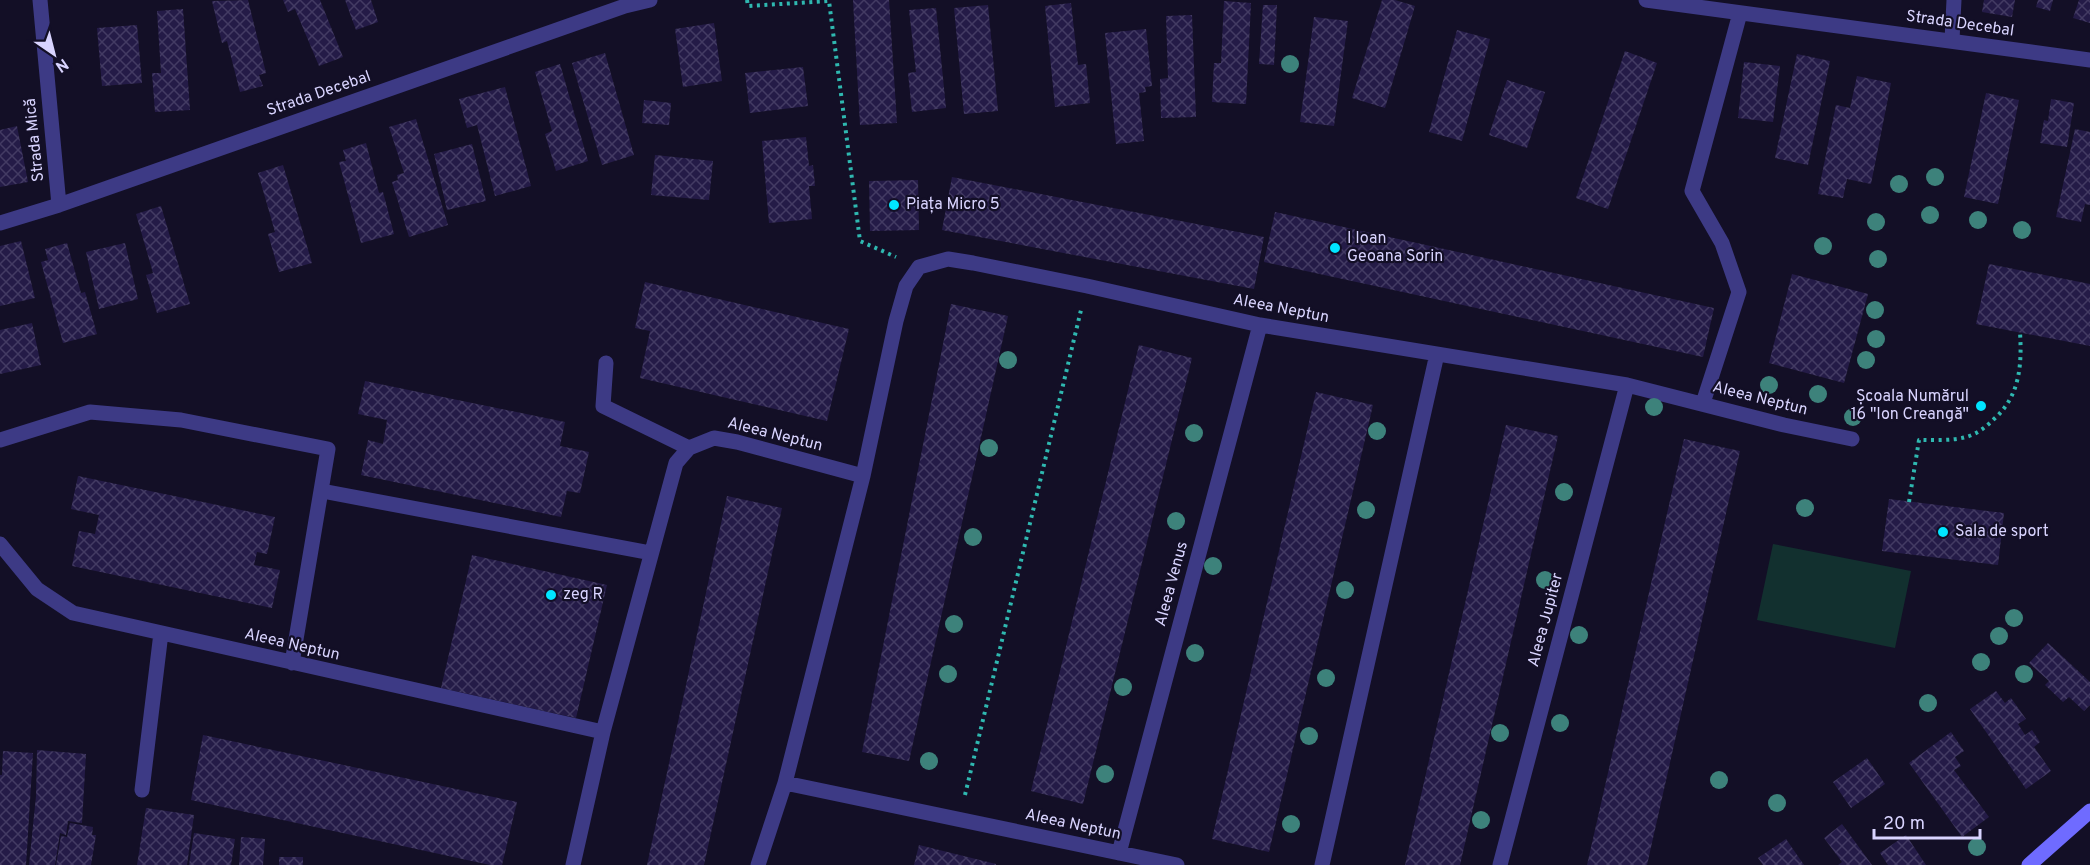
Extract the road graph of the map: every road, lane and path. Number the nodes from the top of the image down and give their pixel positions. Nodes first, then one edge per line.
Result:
1 (40, 0) edge
2 (650, 0) edge
3 (747, 0) edge
4 (1646, 0) edge
5 (1954, 0) edge
6 (1740, 13) junction
7 (1952, 40) junction
8 (2090, 60) edge
9 (59, 205) junction
10 (0, 223) edge
11 (919, 267) junction
12 (1087, 286) junction
13 (1260, 325) junction
14 (2020, 333) dead end
15 (1437, 354) junction
16 (606, 363) dead end
17 (1627, 385) junction
18 (1703, 403) junction
19 (1852, 439) dead end
20 (0, 440) edge
21 (689, 448) junction
22 (863, 476) junction
23 (321, 491) junction
24 (1909, 502) dead end
25 (0, 544) edge
26 (651, 554) junction
27 (160, 633) junction
28 (292, 663) junction
29 (603, 732) junction
30 (786, 783) junction
31 (142, 790) dead end
32 (2090, 810) edge
33 (959, 819) junction
34 (1119, 853) junction
35 (573, 865) edge
36 (758, 865) edge
37 (1177, 865) edge
38 (1322, 865) edge
39 (1500, 865) edge
40 (2029, 865) edge

1 - 9 street, Strada Mică
2 - 9 street, Strada Decebal
3 - 11 path
4 - 6 street, Strada Decebal
5 - 7 street
6 - 7 street, Strada Decebal
6 - 18 street
7 - 8 street, Strada Decebal
9 - 10 street, Strada Decebal
11 - 12 street, Aleea Neptun
11 - 22 street
12 - 13 street, Aleea Neptun
12 - 33 path
13 - 15 street, Aleea Neptun
13 - 34 street, Aleea Venus
14 - 24 path
15 - 17 street, Aleea Neptun
15 - 38 street
16 - 21 street
17 - 18 street, Aleea Neptun
17 - 39 street, Aleea Jupiter
18 - 19 street, Aleea Neptun
20 - 23 street
21 - 22 street, Aleea Neptun
21 - 26 street
22 - 30 street
23 - 26 street
23 - 28 street
25 - 27 street, Aleea Neptun
26 - 29 street
27 - 28 street, Aleea Neptun
27 - 31 street
28 - 29 street, Aleea Neptun
29 - 35 street
30 - 33 street, Aleea Neptun
30 - 36 street
32 - 40 street
33 - 34 street, Aleea Neptun
34 - 37 street, Aleea Neptun

